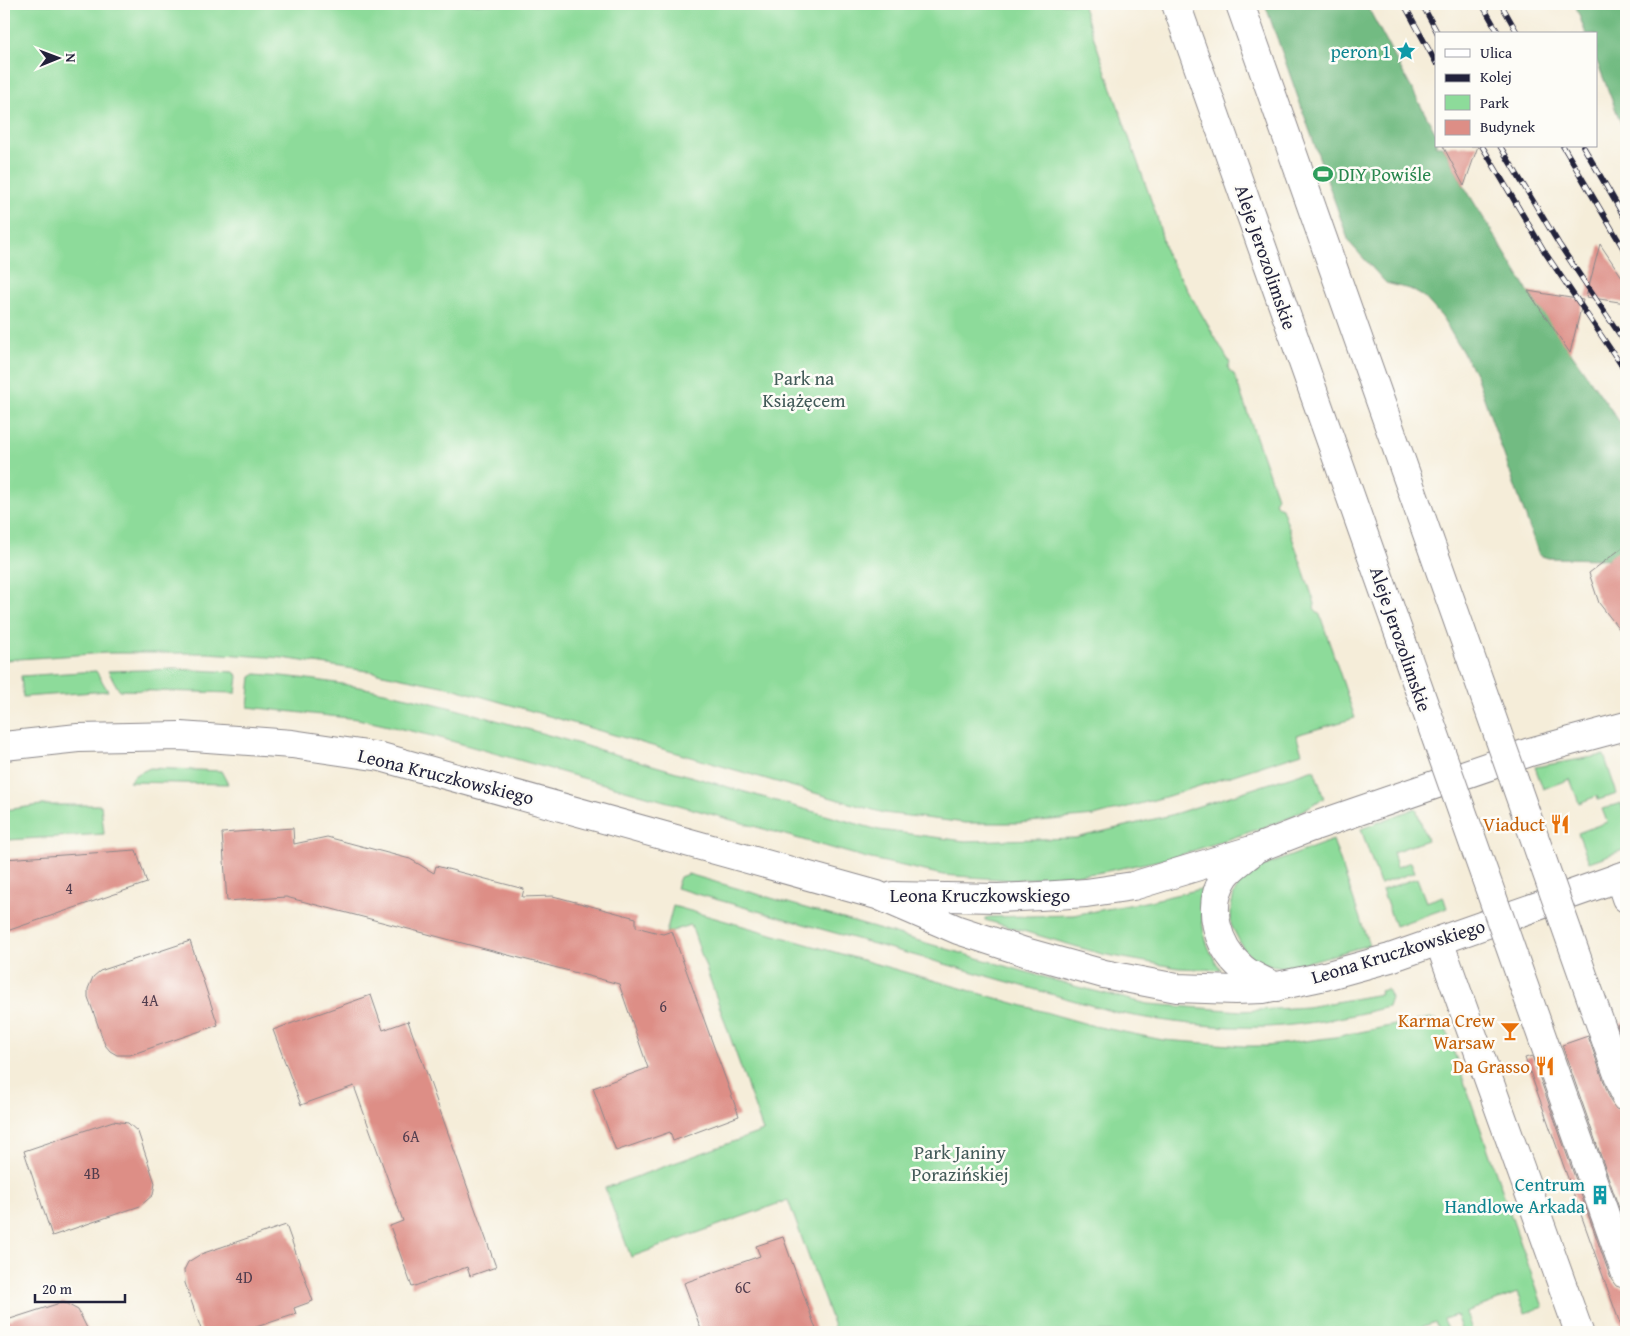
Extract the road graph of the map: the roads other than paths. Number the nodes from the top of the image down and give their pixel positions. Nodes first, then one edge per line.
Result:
1 (1176, 4) edge
2 (1240, 4) edge
3 (1626, 726) edge
4 (4, 746) edge
5 (1256, 850) junction
6 (1624, 883) edge
7 (877, 895) junction
8 (1439, 941) junction
9 (1276, 987) junction
10 (1626, 1097) edge
11 (1626, 1274) edge
12 (1579, 1332) edge

1 - 11 street, Aleje Jerozolimskie, bridge
2 - 10 street, bridge
3 - 5 street, Leona Kruczkowskiego
4 - 7 street, Leona Kruczkowskiego
5 - 7 street, Leona Kruczkowskiego
5 - 9 street
6 - 8 street, Leona Kruczkowskiego
7 - 9 street, Leona Kruczkowskiego
8 - 9 street, Leona Kruczkowskiego
8 - 12 street

